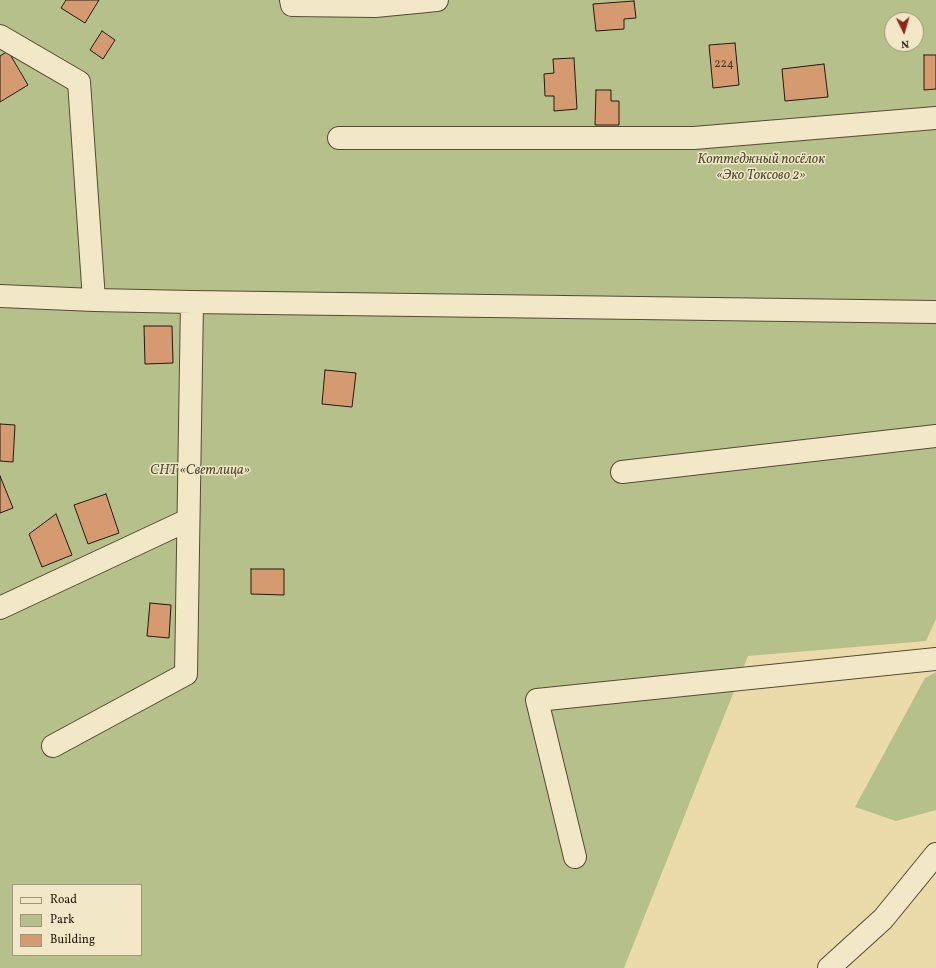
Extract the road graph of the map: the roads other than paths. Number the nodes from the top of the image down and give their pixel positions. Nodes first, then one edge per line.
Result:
1 (291, 0) edge
2 (436, 0) edge
3 (0, 36) edge
4 (936, 118) edge
5 (339, 138) dead end
6 (0, 296) edge
7 (94, 300) junction
8 (192, 302) junction
9 (936, 312) edge
10 (936, 436) edge
11 (622, 472) dead end
12 (188, 520) junction
13 (0, 608) edge
14 (936, 659) edge
15 (53, 746) dead end
16 (936, 854) edge
17 (575, 857) dead end
18 (829, 968) edge

1 - 2 street
3 - 7 street
4 - 5 street
6 - 7 street
7 - 8 street
8 - 9 street
8 - 12 street
10 - 11 street
12 - 13 street
12 - 15 street
14 - 17 street
16 - 18 street

